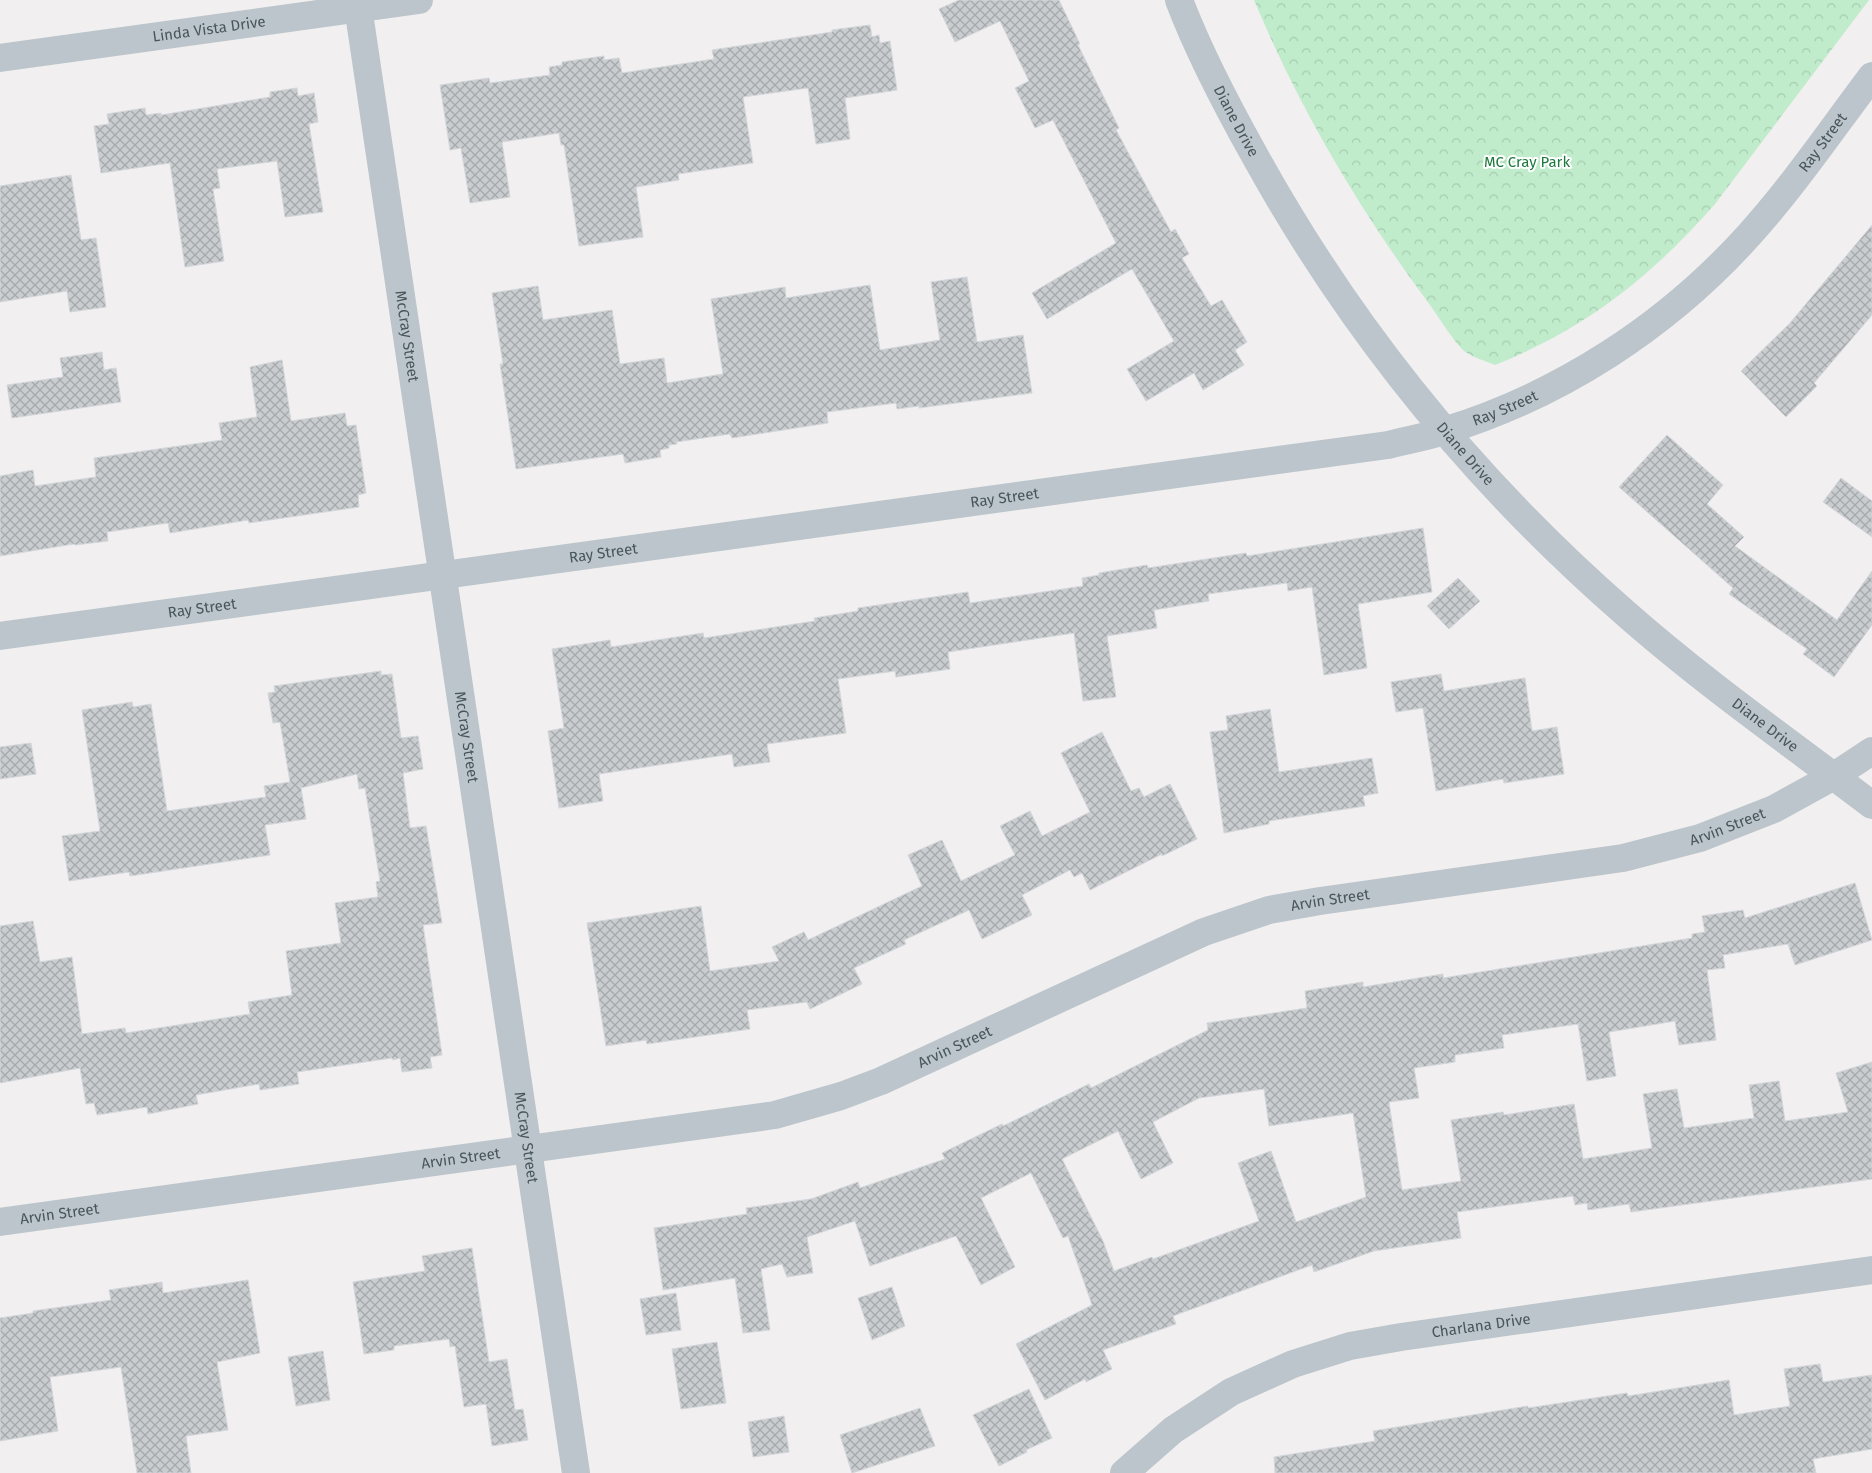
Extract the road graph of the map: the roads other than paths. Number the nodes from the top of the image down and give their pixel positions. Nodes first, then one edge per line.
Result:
1 (419, 0) edge
2 (1179, 0) edge
3 (358, 4) edge
4 (0, 58) edge
5 (1872, 76) edge
6 (1444, 431) junction
7 (442, 575) junction
8 (0, 636) edge
9 (1872, 751) edge
10 (1834, 776) junction
11 (1872, 805) edge
12 (528, 1150) junction
13 (0, 1222) edge
14 (1872, 1270) edge
15 (576, 1473) edge
16 (1124, 1473) edge

1 - 3 street, Linda Vista Drive
2 - 6 street, Diane Drive
3 - 4 street, Linda Vista Drive
3 - 7 street, McCray Street
5 - 6 street, Ray Street
6 - 7 street, Ray Street
6 - 10 street, Diane Drive
7 - 8 street, Ray Street
7 - 12 street, McCray Street
9 - 10 street, Arvin Street
10 - 11 street, Diane Drive
10 - 12 street, Arvin Street
12 - 13 street, Arvin Street
12 - 15 street, McCray Street
14 - 16 street, Charlana Drive

